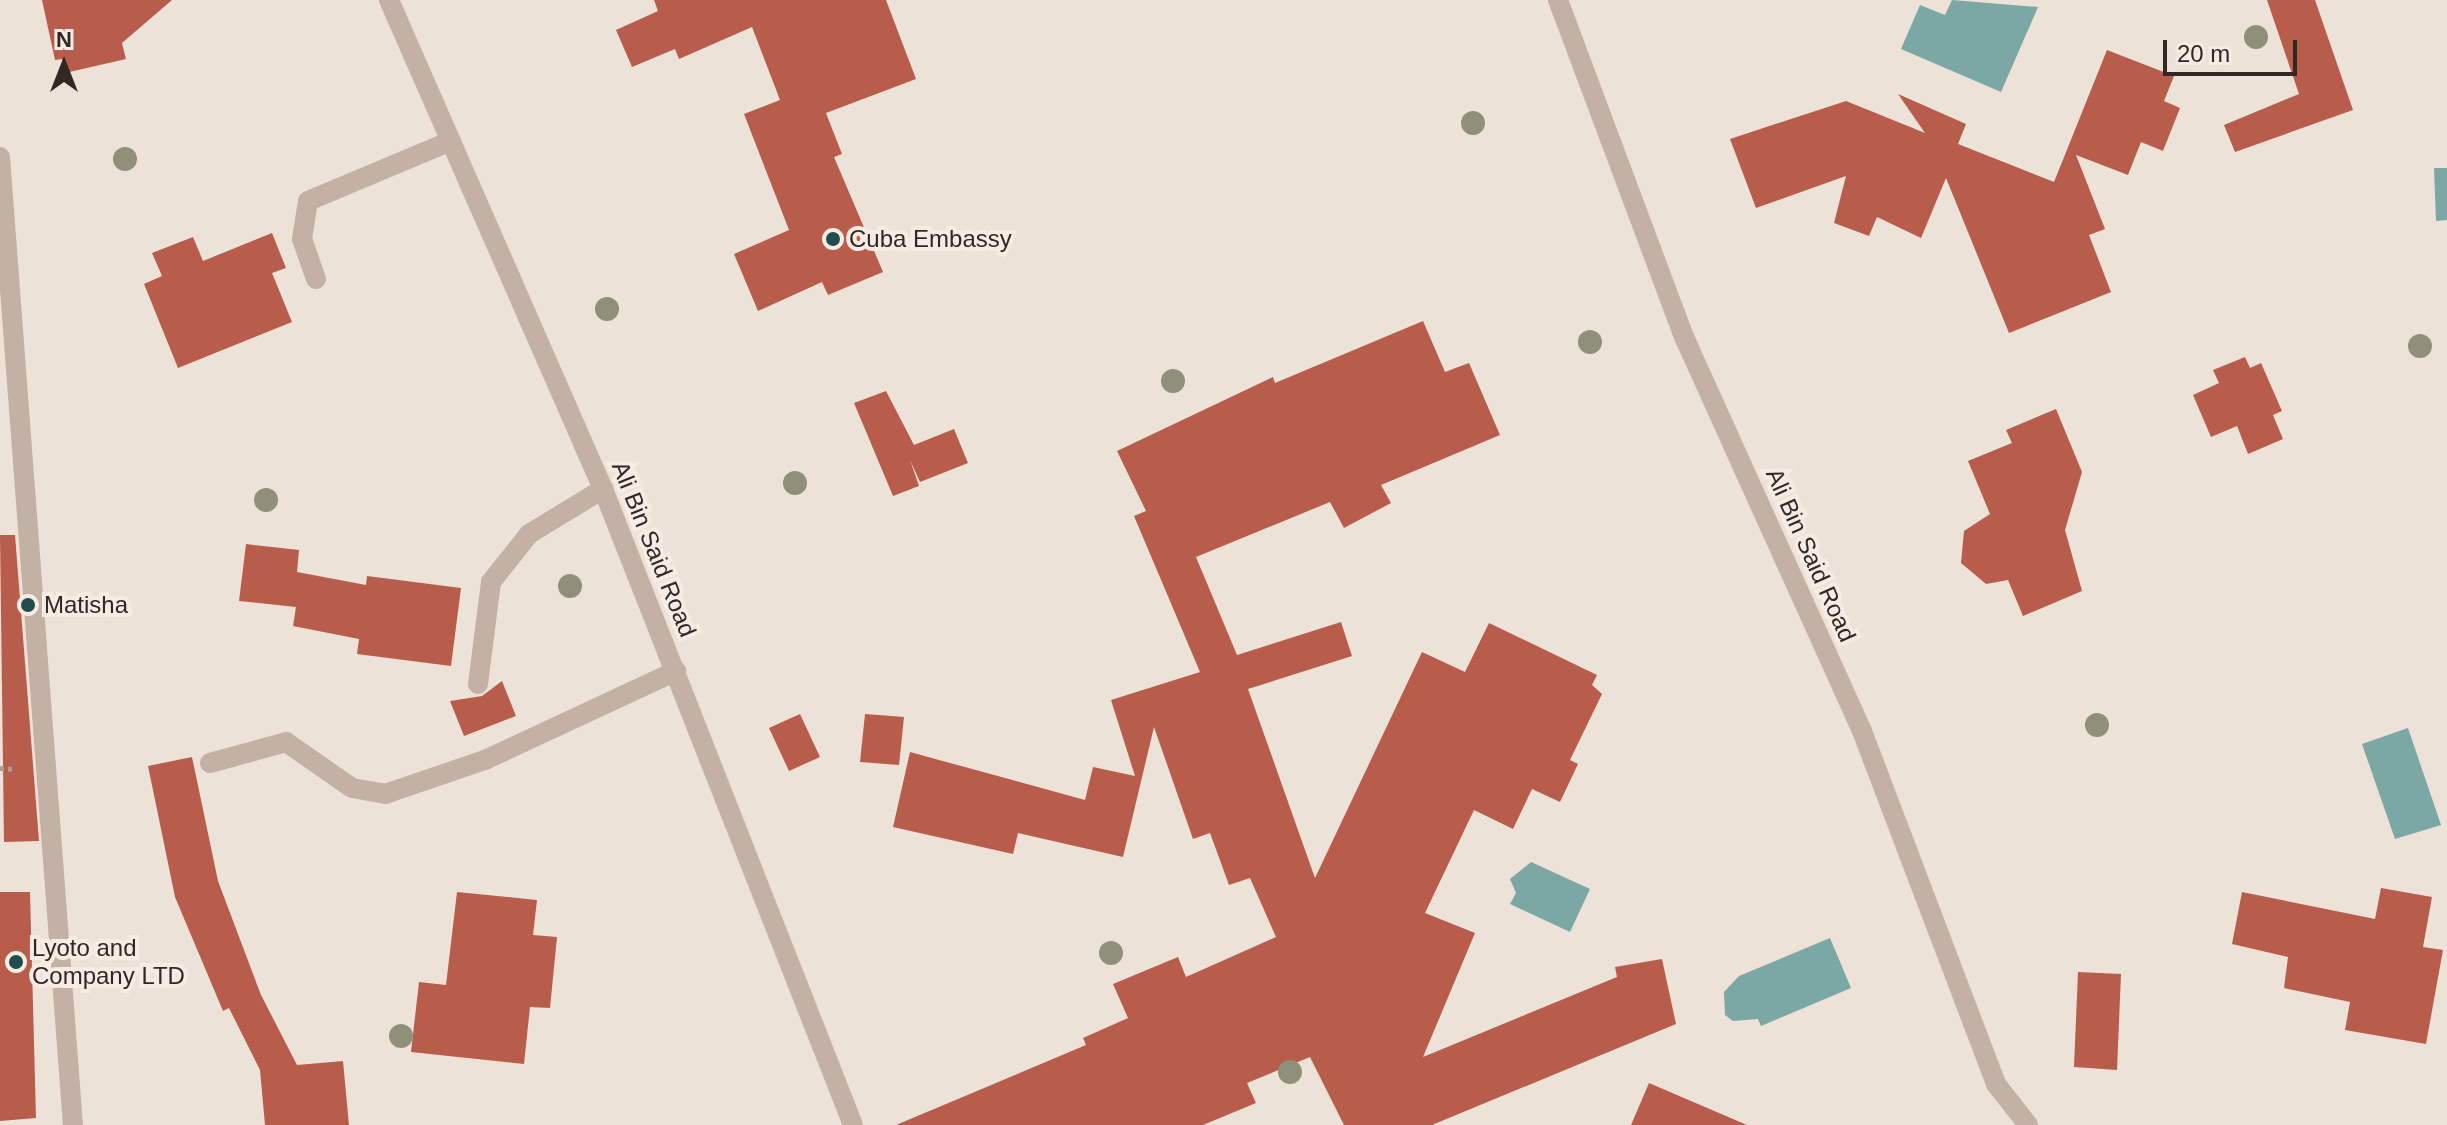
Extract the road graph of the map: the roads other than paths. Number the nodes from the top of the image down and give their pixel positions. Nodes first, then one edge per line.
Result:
1 (389, 0) edge
2 (1558, 0) edge
3 (451, 141) junction
4 (0, 157) edge
5 (316, 279) dead end
6 (603, 489) junction
7 (676, 671) junction
8 (478, 684) dead end
9 (210, 763) dead end
10 (73, 1125) edge
11 (853, 1125) edge
12 (2028, 1125) edge

1 - 3 street, Ali Bin Said Road
2 - 12 street, Ali Bin Said Road
3 - 5 street
3 - 6 street, Ali Bin Said Road
4 - 10 street
6 - 7 street, Ali Bin Said Road
6 - 8 street
7 - 9 street
7 - 11 street, Ali Bin Said Road

